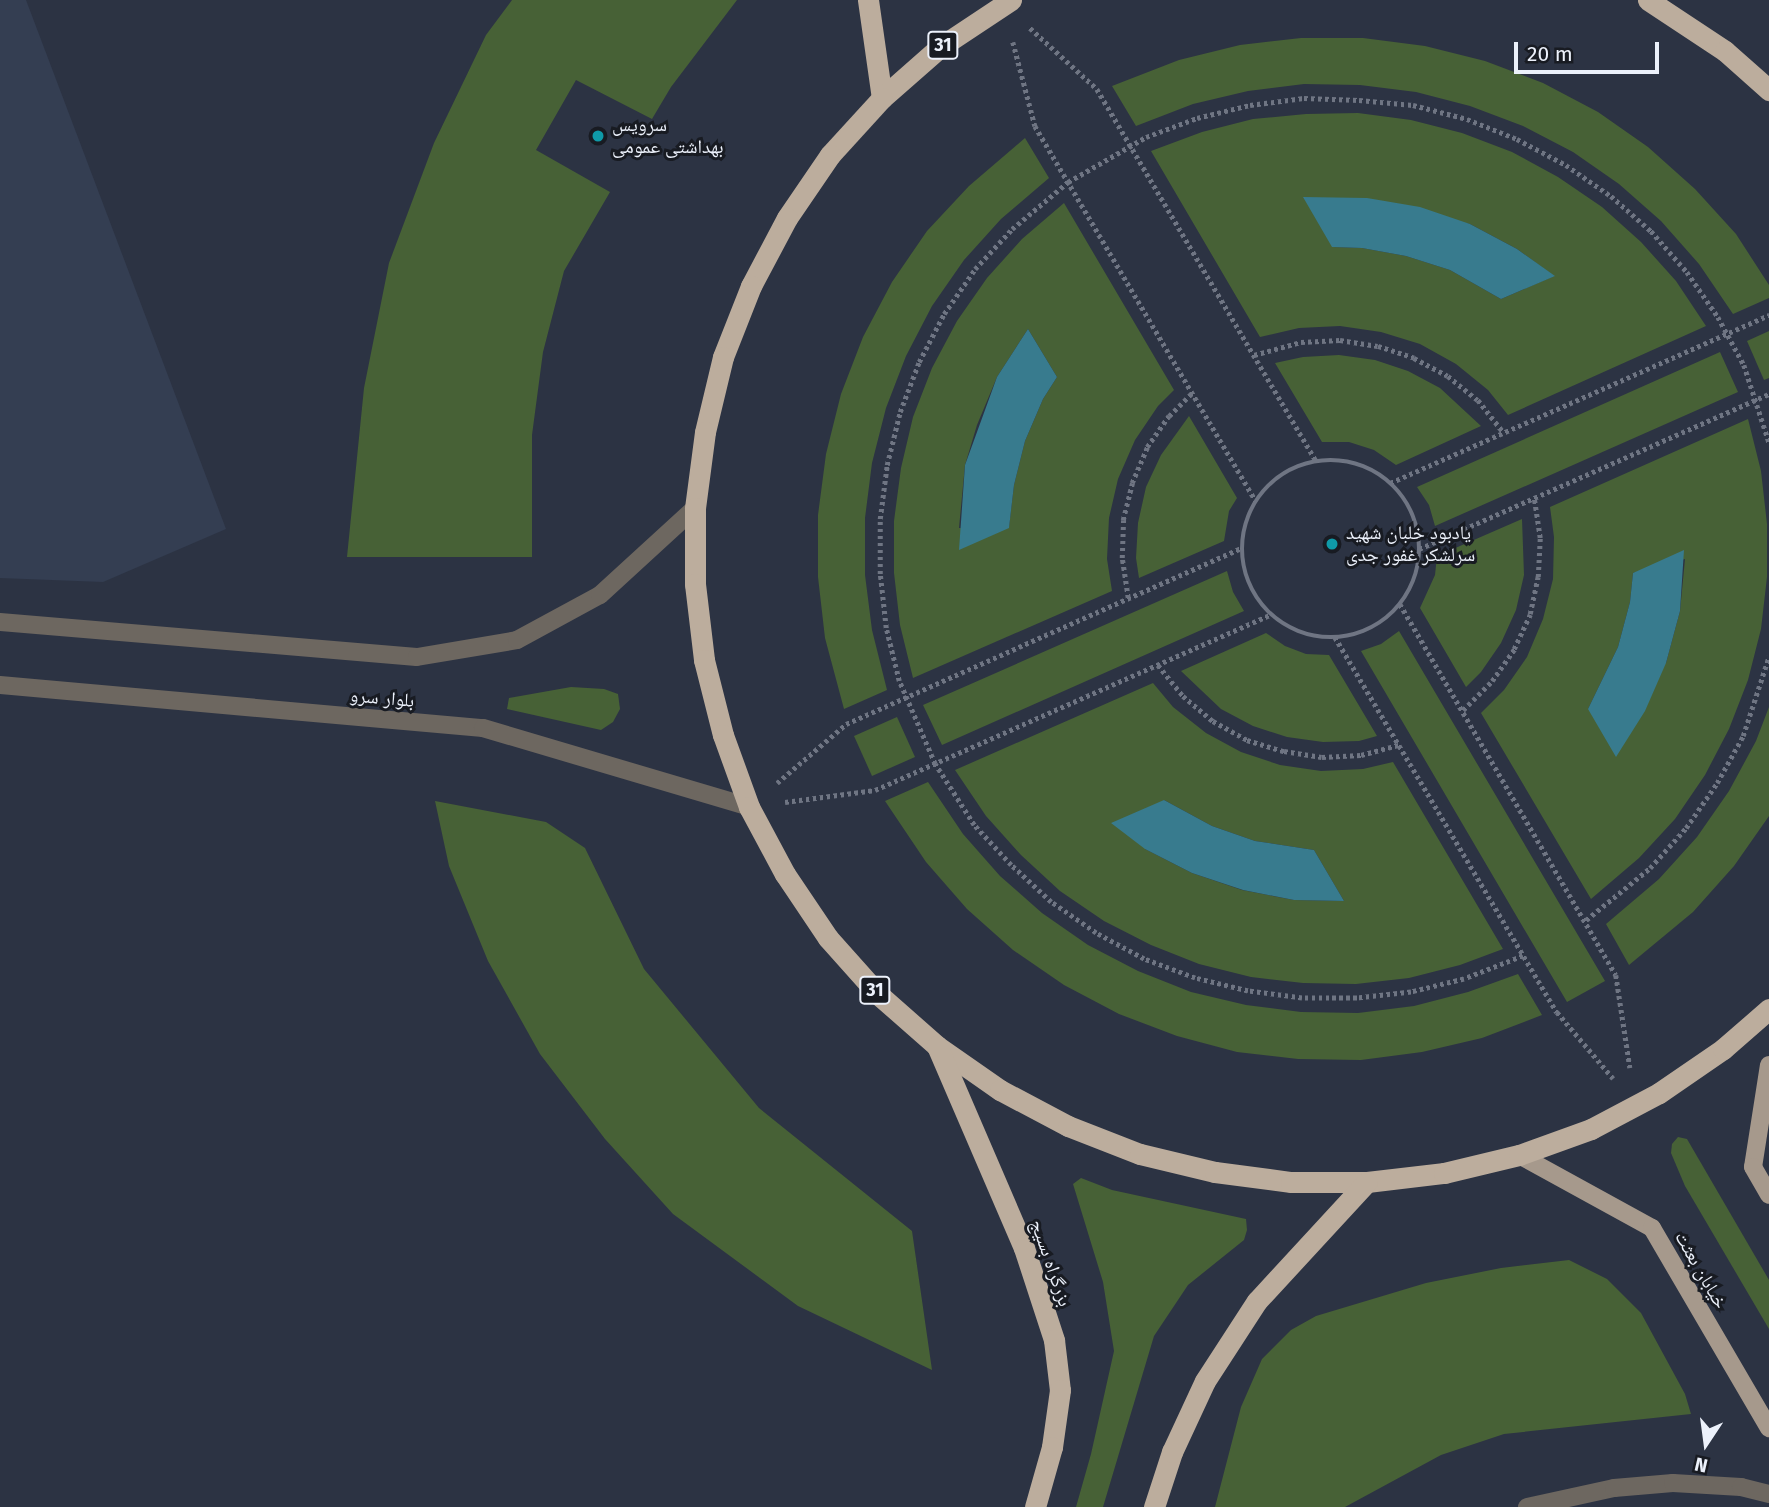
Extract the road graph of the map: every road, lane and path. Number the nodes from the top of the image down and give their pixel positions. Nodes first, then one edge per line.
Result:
1 (868, 0) edge
2 (1648, 0) edge
3 (1007, 2) edge
4 (1769, 90) edge
5 (882, 98) junction
6 (1130, 145) junction
7 (1068, 182) junction
8 (1769, 315) edge
9 (1727, 334) junction
10 (1254, 355) junction
11 (1192, 393) junction
12 (1769, 394) edge
13 (1756, 400) junction
14 (1504, 433) junction
15 (1769, 442) edge
16 (1316, 461) junction
17 (1390, 483) junction
18 (1534, 498) junction
19 (1256, 501) junction
20 (695, 508) junction
21 (1242, 548) junction
22 (1419, 549) junction
23 (1128, 598) junction
24 (1400, 604) junction
25 (1272, 614) junction
26 (0, 622) edge
27 (1335, 637) junction
28 (1769, 656) edge
29 (1158, 665) junction
30 (0, 685) edge
31 (905, 698) junction
32 (1463, 710) junction
33 (1399, 745) junction
34 (935, 764) junction
35 (749, 807) junction
36 (1586, 920) junction
37 (1524, 956) junction
38 (1769, 1009) edge
39 (937, 1046) junction
40 (1769, 1065) edge
41 (1636, 1105) junction
42 (1519, 1155) junction
43 (1367, 1181) junction
44 (1769, 1195) edge
45 (1769, 1428) edge
46 (1769, 1494) edge
47 (1035, 1507) edge
48 (1154, 1507) edge
49 (1527, 1507) edge

1 - 5 highway
2 - 4 highway
3 - 5 highway, 31
3 - 6 path
3 - 7 path
5 - 20 highway, 31
6 - 7 path
6 - 9 path
6 - 10 path
7 - 11 path
7 - 31 path
8 - 9 path
9 - 13 path
9 - 14 path
10 - 14 path
10 - 16 path
11 - 19 path
11 - 23 path
12 - 13 path
13 - 15 path
13 - 18 path
14 - 17 path
16 - 17 path
16 - 19 path
17 - 22 path
18 - 22 path
18 - 32 path
19 - 21 path
20 - 26 street
20 - 35 highway, 31
21 - 23 path
21 - 25 path
22 - 24 path
23 - 31 path
24 - 27 path
24 - 32 path
25 - 27 path
25 - 29 path
27 - 33 path
28 - 36 path
29 - 33 path
29 - 34 path
30 - 35 street, بلوار سرو
31 - 34 path
31 - 35 path
32 - 36 path
33 - 37 path
34 - 35 path
34 - 37 path
35 - 39 highway, 31
36 - 41 path
37 - 41 path
38 - 41 highway, 31
39 - 43 highway, 31
39 - 47 highway, بزرگراه بسیج / 31
40 - 44 main road
41 - 42 highway, 31
42 - 43 highway, 31
42 - 45 main road, خیابان بعثت
43 - 48 highway
46 - 49 street

